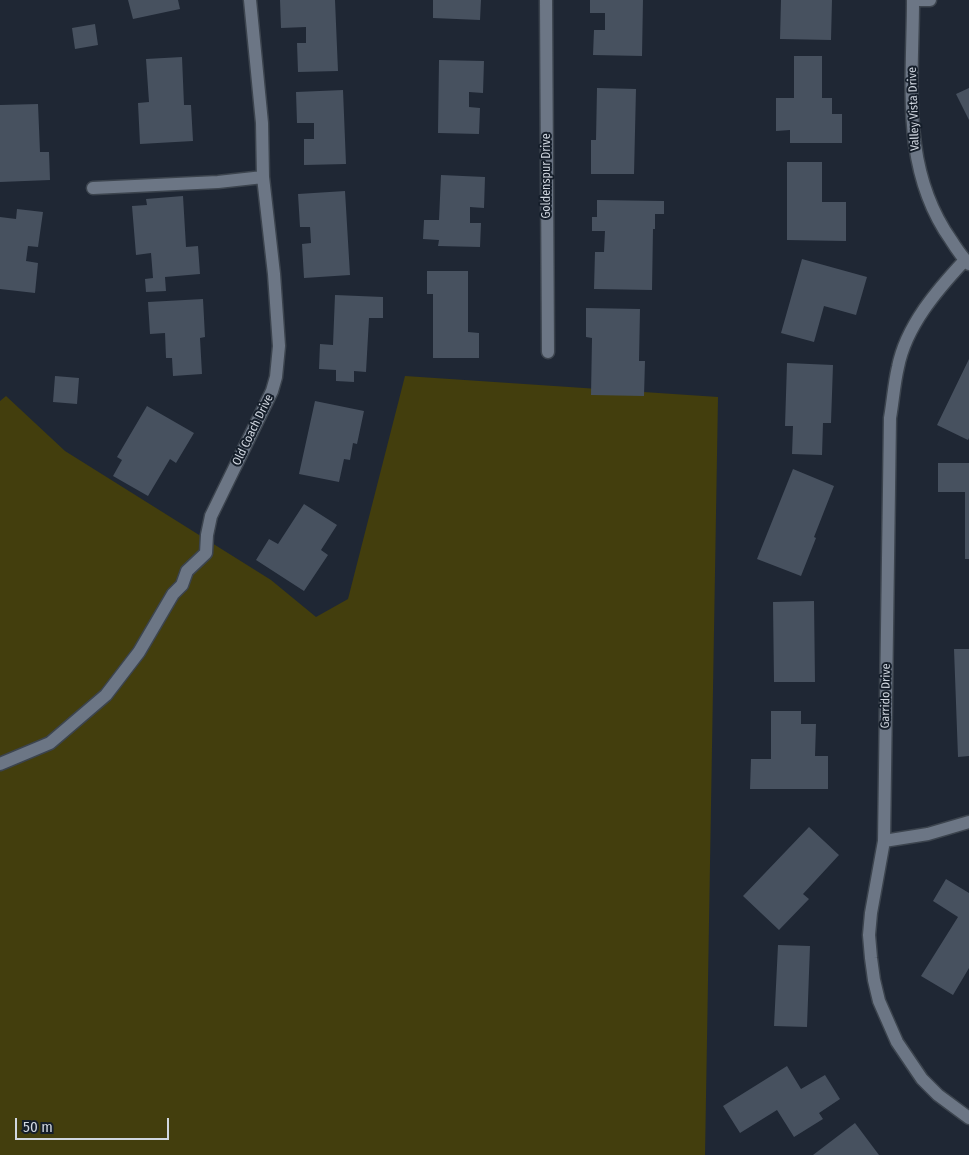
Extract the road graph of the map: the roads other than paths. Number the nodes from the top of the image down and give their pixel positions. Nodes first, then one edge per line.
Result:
1 (250, 0) edge
2 (546, 0) edge
3 (913, 0) edge
4 (930, 0) edge
5 (263, 177) junction
6 (93, 188) dead end
7 (967, 262) edge
8 (548, 352) dead end
9 (0, 764) edge
10 (969, 822) edge
11 (884, 841) junction
12 (969, 1118) edge

1 - 5 street, Old Coach Drive
2 - 8 street, Goldenspur Drive
3 - 4 street
3 - 7 street, Valley Vista Drive
5 - 6 street
5 - 9 street, Old Coach Drive
7 - 11 street, Garrido Drive
10 - 11 street
11 - 12 street, Garrido Drive

